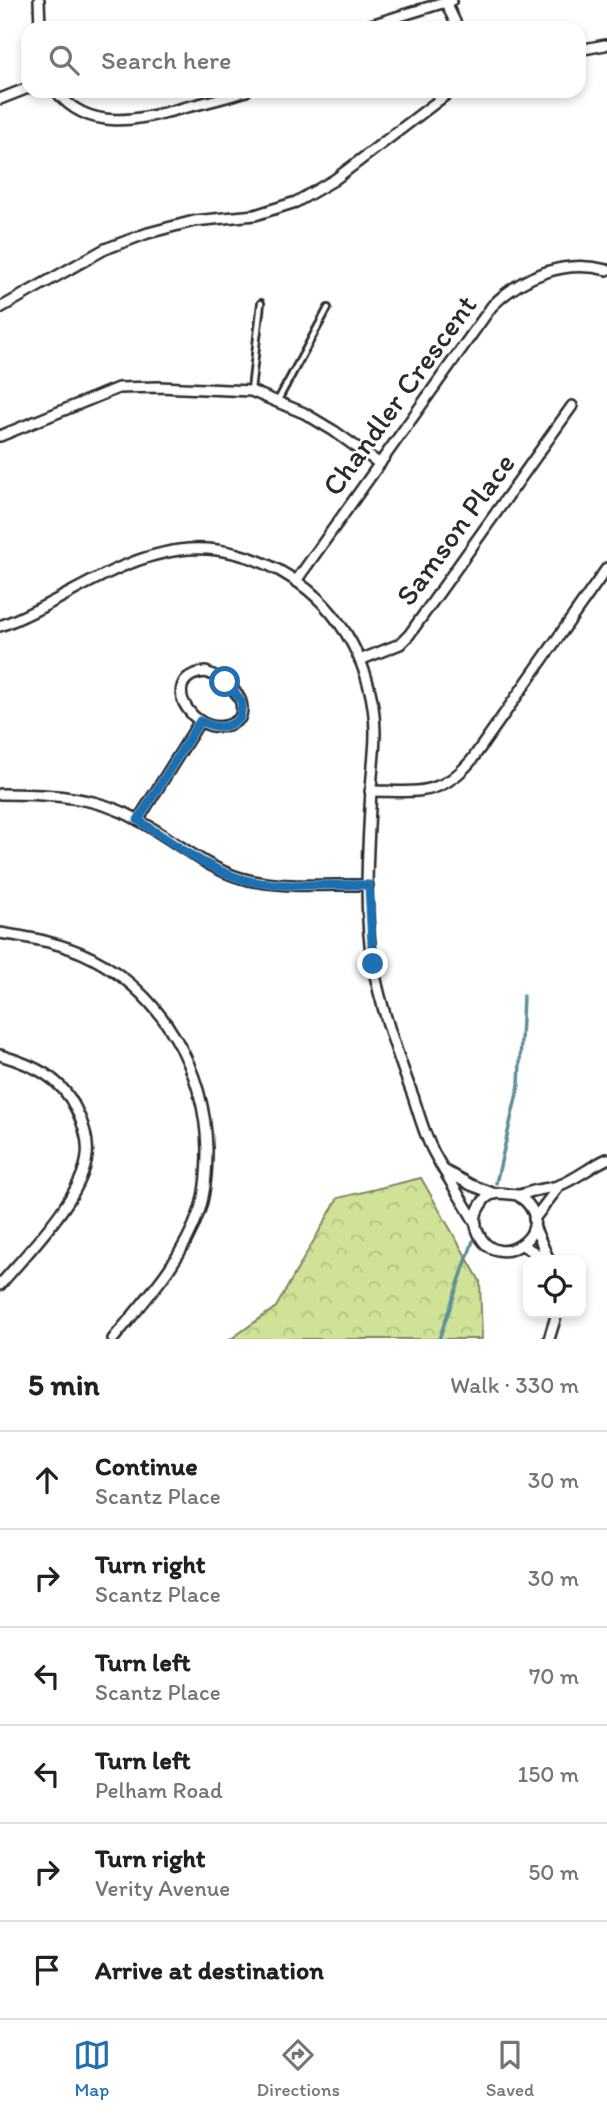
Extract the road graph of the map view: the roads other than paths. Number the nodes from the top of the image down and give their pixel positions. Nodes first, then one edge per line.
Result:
1 (39, 0) edge
2 (449, 2) edge
3 (40, 21) edge
4 (385, 21) edge
5 (456, 21) edge
6 (605, 45) dead end
7 (586, 49) edge
8 (21, 91) edge
9 (63, 98) edge
10 (220, 98) edge
11 (442, 98) edge
12 (0, 99) edge
13 (607, 270) edge
14 (261, 303) dead end
15 (0, 308) edge
16 (328, 308) dead end
17 (251, 391) junction
18 (278, 400) junction
19 (572, 407) dead end
20 (0, 436) edge
21 (380, 464) junction
22 (607, 568) edge
23 (296, 581) junction
24 (0, 626) edge
25 (360, 660) junction
26 (200, 721) junction
27 (370, 791) junction
28 (0, 794) edge
29 (138, 820) junction
30 (369, 885) junction
31 (0, 933) edge
32 (0, 1055) edge
33 (607, 1159) edge
34 (444, 1170) junction
35 (560, 1185) junction
36 (495, 1194) junction
37 (517, 1195) junction
38 (534, 1223) junction
39 (476, 1224) junction
40 (522, 1245) junction
41 (540, 1255) edge
42 (547, 1255) edge
43 (0, 1285) edge
44 (555, 1318) edge
45 (113, 1339) edge
46 (549, 1339) edge

1 - 3 street
2 - 4 street
2 - 5 street
6 - 7 street
8 - 12 street
9 - 10 street
11 - 15 street
13 - 21 street, Chandler Crescent
14 - 17 lane
16 - 18 lane
17 - 18 street
17 - 20 street
18 - 21 street
19 - 25 street, Samson Place
21 - 23 street, Chandler Crescent
22 - 27 street
23 - 24 street
23 - 25 street
25 - 27 street
26 - 26 street
26 - 29 street
27 - 30 street
28 - 29 street
29 - 30 street
30 - 34 street
31 - 45 street
32 - 43 street
33 - 35 street
34 - 36 street
34 - 39 street
35 - 37 street
35 - 38 street
36 - 37 street
36 - 39 street
37 - 38 street
38 - 40 street
38 - 42 street
39 - 40 street
40 - 41 street
44 - 46 street

